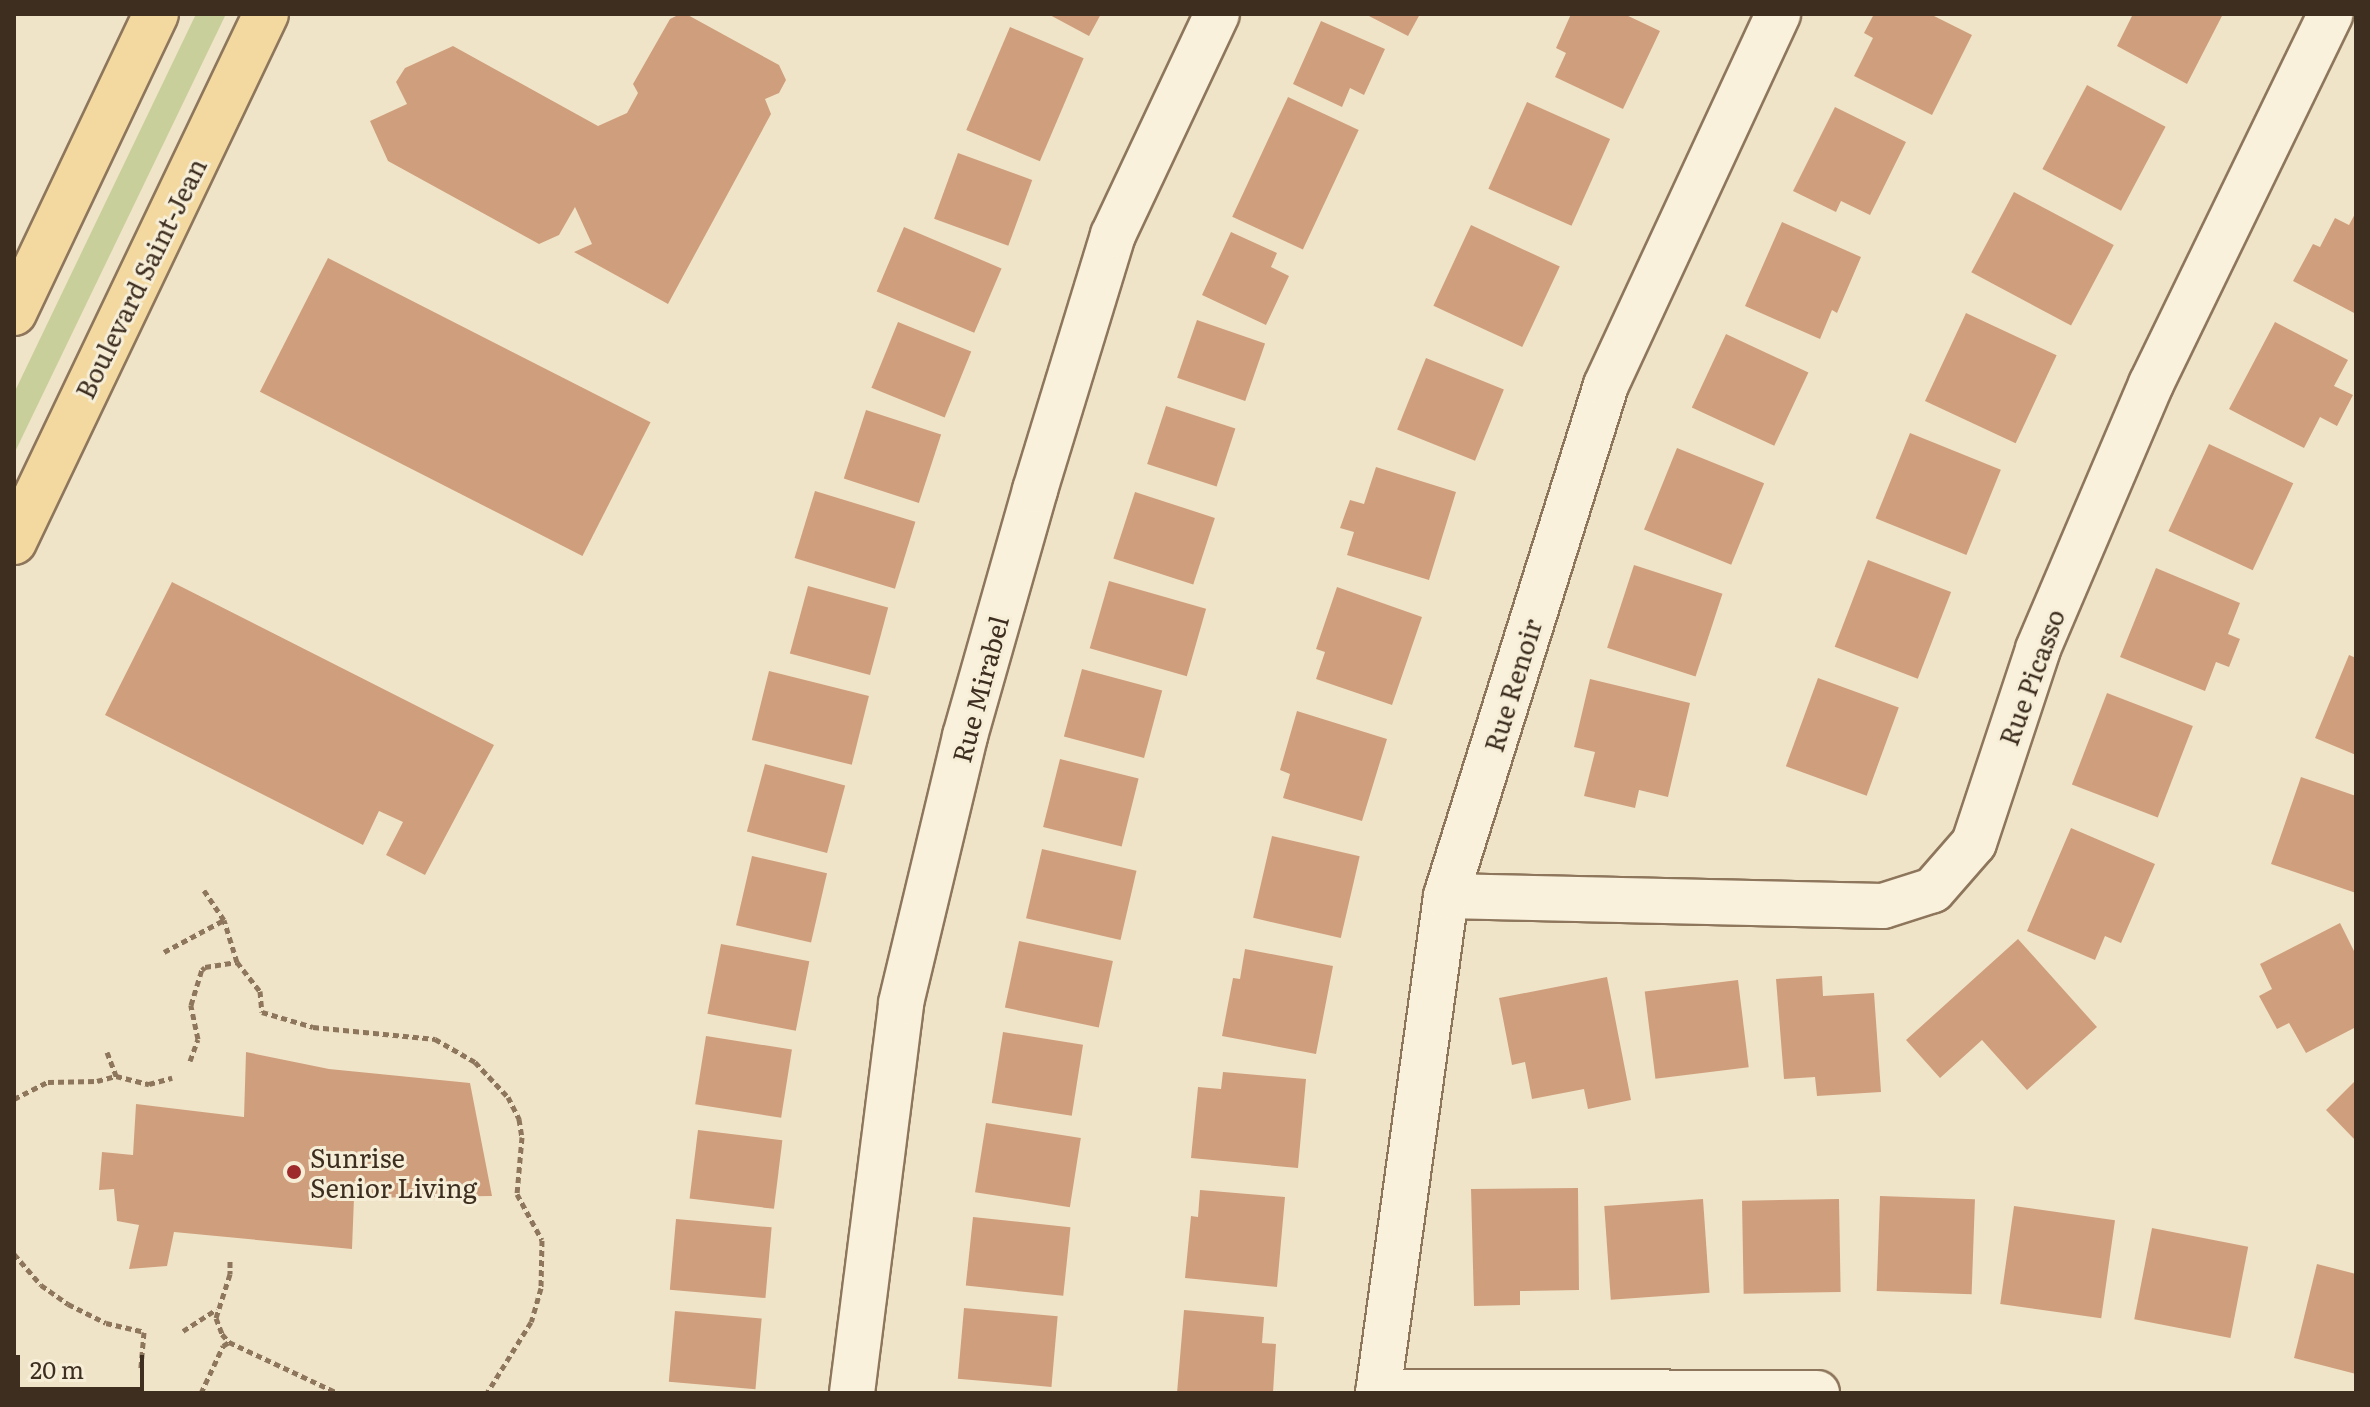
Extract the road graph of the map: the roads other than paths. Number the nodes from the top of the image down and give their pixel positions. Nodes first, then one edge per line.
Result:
1 (156, 14) edge
2 (266, 14) edge
3 (1217, 14) edge
4 (1778, 14) edge
5 (2331, 14) edge
6 (14, 313) edge
7 (14, 542) edge
8 (1446, 896) junction
9 (1378, 1392) edge
10 (852, 1393) edge
11 (1817, 1393) edge

1 - 6 main road
2 - 7 main road, Boulevard Saint-Jean
3 - 10 street, Rue Mirabel
4 - 8 street, Rue Renoir
5 - 8 street, Rue Picasso
8 - 9 street, Rue Renoir
9 - 11 street

